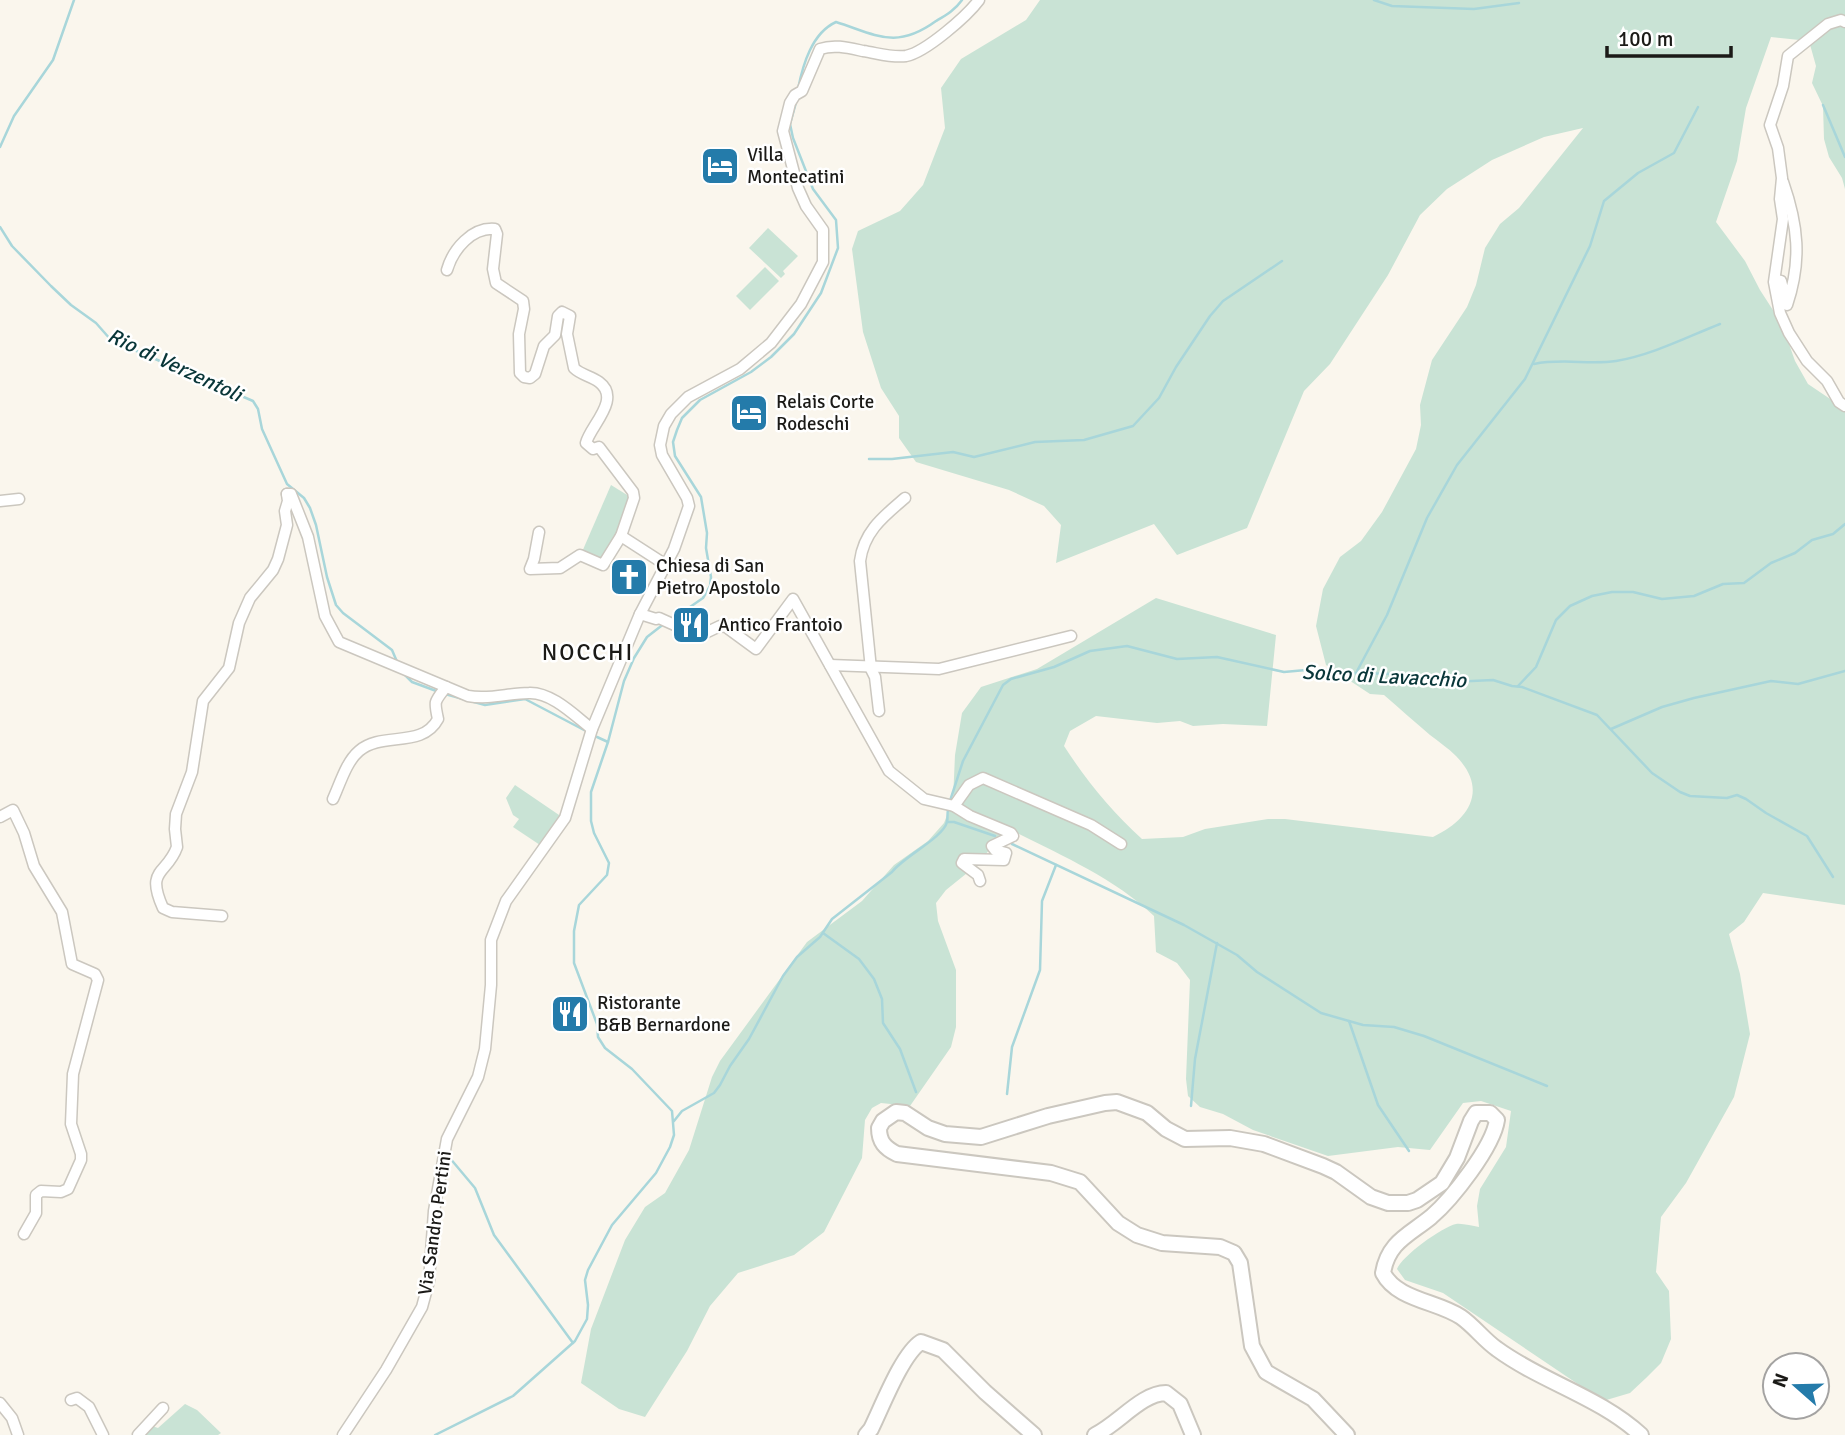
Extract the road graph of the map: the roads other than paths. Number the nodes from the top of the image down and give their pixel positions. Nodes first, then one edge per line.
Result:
1 (979, 0) edge
2 (1845, 22) edge
3 (1782, 178) junction
4 (447, 270) dead end
5 (1776, 280) junction
6 (1845, 406) edge
7 (905, 498) dead end
8 (19, 499) dead end
9 (0, 501) edge
10 (540, 532) dead end
11 (621, 536) junction
12 (666, 565) junction
13 (640, 614) junction
14 (1071, 636) dead end
15 (830, 665) junction
16 (871, 668) junction
17 (446, 687) junction
18 (879, 711) dead end
19 (592, 729) junction
20 (333, 799) dead end
21 (954, 806) junction
22 (0, 817) edge
23 (1121, 844) dead end
24 (980, 881) dead end
25 (222, 916) dead end
26 (24, 1234) dead end
27 (71, 1400) dead end
28 (0, 1403) edge
29 (163, 1408) dead end
30 (18, 1435) edge
31 (103, 1435) edge
32 (138, 1435) edge
33 (343, 1435) edge
34 (866, 1435) edge
35 (1034, 1435) edge
36 (1095, 1435) edge
37 (1194, 1435) edge
38 (1347, 1435) edge
39 (1641, 1435) edge

1 - 12 street, Via Sandro Pertini
2 - 3 street
3 - 5 street
3 - 5 street
4 - 11 street
5 - 6 street
7 - 16 street
8 - 9 street
10 - 11 street
11 - 12 street
12 - 13 street, Via Sandro Pertini
13 - 15 street
13 - 19 street, Via Sandro Pertini
14 - 16 street
15 - 16 street
15 - 21 street
16 - 18 street
17 - 19 street
17 - 20 street
17 - 25 street
19 - 33 street, Via Sandro Pertini
21 - 23 street
21 - 24 street
22 - 26 street
27 - 31 street
28 - 30 street
29 - 32 street
34 - 35 main road
36 - 37 main road
38 - 39 main road

